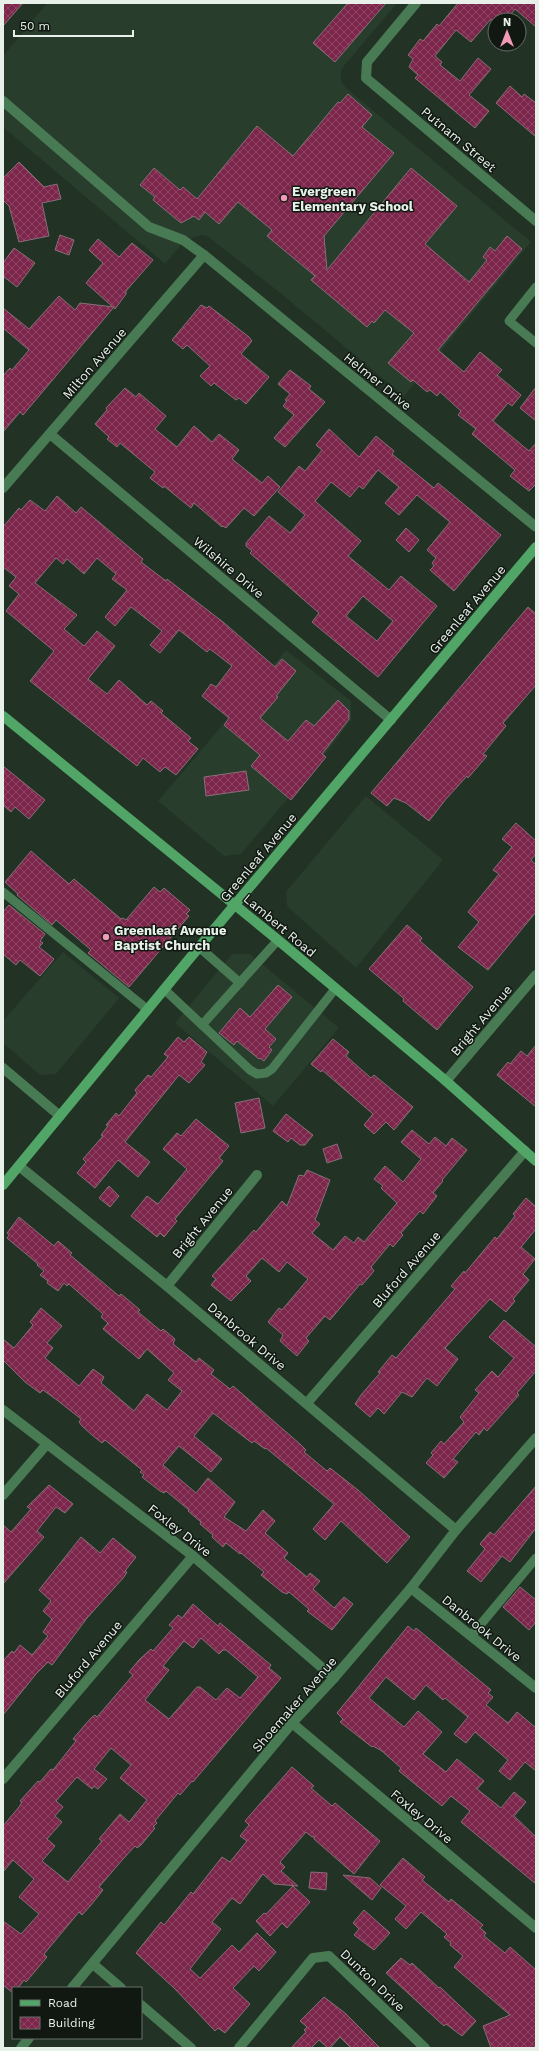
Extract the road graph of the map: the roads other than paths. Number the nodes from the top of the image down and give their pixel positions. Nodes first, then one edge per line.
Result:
1 (416, 3) edge
2 (3, 101) edge
3 (536, 221) edge
4 (204, 255) junction
5 (536, 287) edge
6 (536, 343) edge
7 (50, 434) junction
8 (3, 488) edge
9 (536, 527) edge
10 (536, 548) edge
11 (3, 716) edge
12 (391, 720) junction
13 (3, 892) edge
14 (235, 904) junction
15 (278, 940) junction
16 (199, 947) junction
17 (536, 975) edge
18 (240, 983) junction
19 (335, 989) junction
20 (165, 990) junction
21 (148, 1010) junction
22 (202, 1025) junction
23 (3, 1068) edge
24 (446, 1081) junction
25 (60, 1116) junction
26 (525, 1151) junction
27 (536, 1160) edge
28 (20, 1166) junction
29 (257, 1174) dead end
30 (3, 1185) edge
31 (167, 1286) junction
32 (306, 1403) junction
33 (3, 1410) edge
34 (536, 1438) edge
35 (47, 1444) junction
36 (3, 1495) edge
37 (456, 1530) junction
38 (193, 1556) junction
39 (536, 1558) edge
40 (411, 1588) junction
41 (470, 1636) junction
42 (334, 1678) junction
43 (536, 1688) edge
44 (292, 1723) junction
45 (3, 1779) edge
46 (536, 1928) edge
47 (93, 1964) junction
48 (73, 1987) edge
49 (120, 1987) edge
50 (142, 2006) edge
51 (28, 2039) edge
52 (21, 2048) edge
53 (191, 2048) edge
54 (239, 2048) edge
55 (425, 2048) edge

1 - 3 street, Putnam Street
2 - 4 street, Helmer Drive
4 - 7 street, Milton Avenue
4 - 9 street, Helmer Drive
5 - 6 lane
7 - 8 street, Milton Avenue
7 - 12 street, Wilshire Drive
10 - 12 street, Greenleaf Avenue
11 - 14 street, Lambert Road
12 - 14 street, Greenleaf Avenue
13 - 21 lane
14 - 15 street, Lambert Road
14 - 16 street, Greenleaf Avenue
15 - 18 lane
15 - 19 street, Lambert Road
16 - 18 lane
16 - 20 street, Greenleaf Avenue
17 - 24 street, Bright Avenue
18 - 22 lane
19 - 22 lane
19 - 24 street, Lambert Road
20 - 21 street, Greenleaf Avenue
20 - 22 lane
21 - 25 street, Greenleaf Avenue
23 - 25 street
24 - 26 street, Lambert Road
25 - 28 street, Greenleaf Avenue
26 - 27 street, Lambert Road
26 - 32 street, Bluford Avenue
28 - 30 street, Greenleaf Avenue
28 - 31 street, Danbrook Drive
29 - 31 street, Bright Avenue
31 - 32 street, Danbrook Drive
32 - 37 street, Danbrook Drive
33 - 35 street, Foxley Drive
34 - 37 street, Shoemaker Avenue
35 - 36 street
35 - 38 street, Foxley Drive
37 - 40 street, Shoemaker Avenue
38 - 42 street, Foxley Drive
38 - 45 street, Bluford Avenue
39 - 41 lane
40 - 41 street, Danbrook Drive
40 - 42 street, Shoemaker Avenue
41 - 43 street, Danbrook Drive
42 - 44 street, Shoemaker Avenue
44 - 46 street, Foxley Drive
44 - 47 street, Shoemaker Avenue
47 - 48 street, Shoemaker Avenue
47 - 49 street
50 - 53 street
51 - 52 street
54 - 55 street, Dunton Drive

